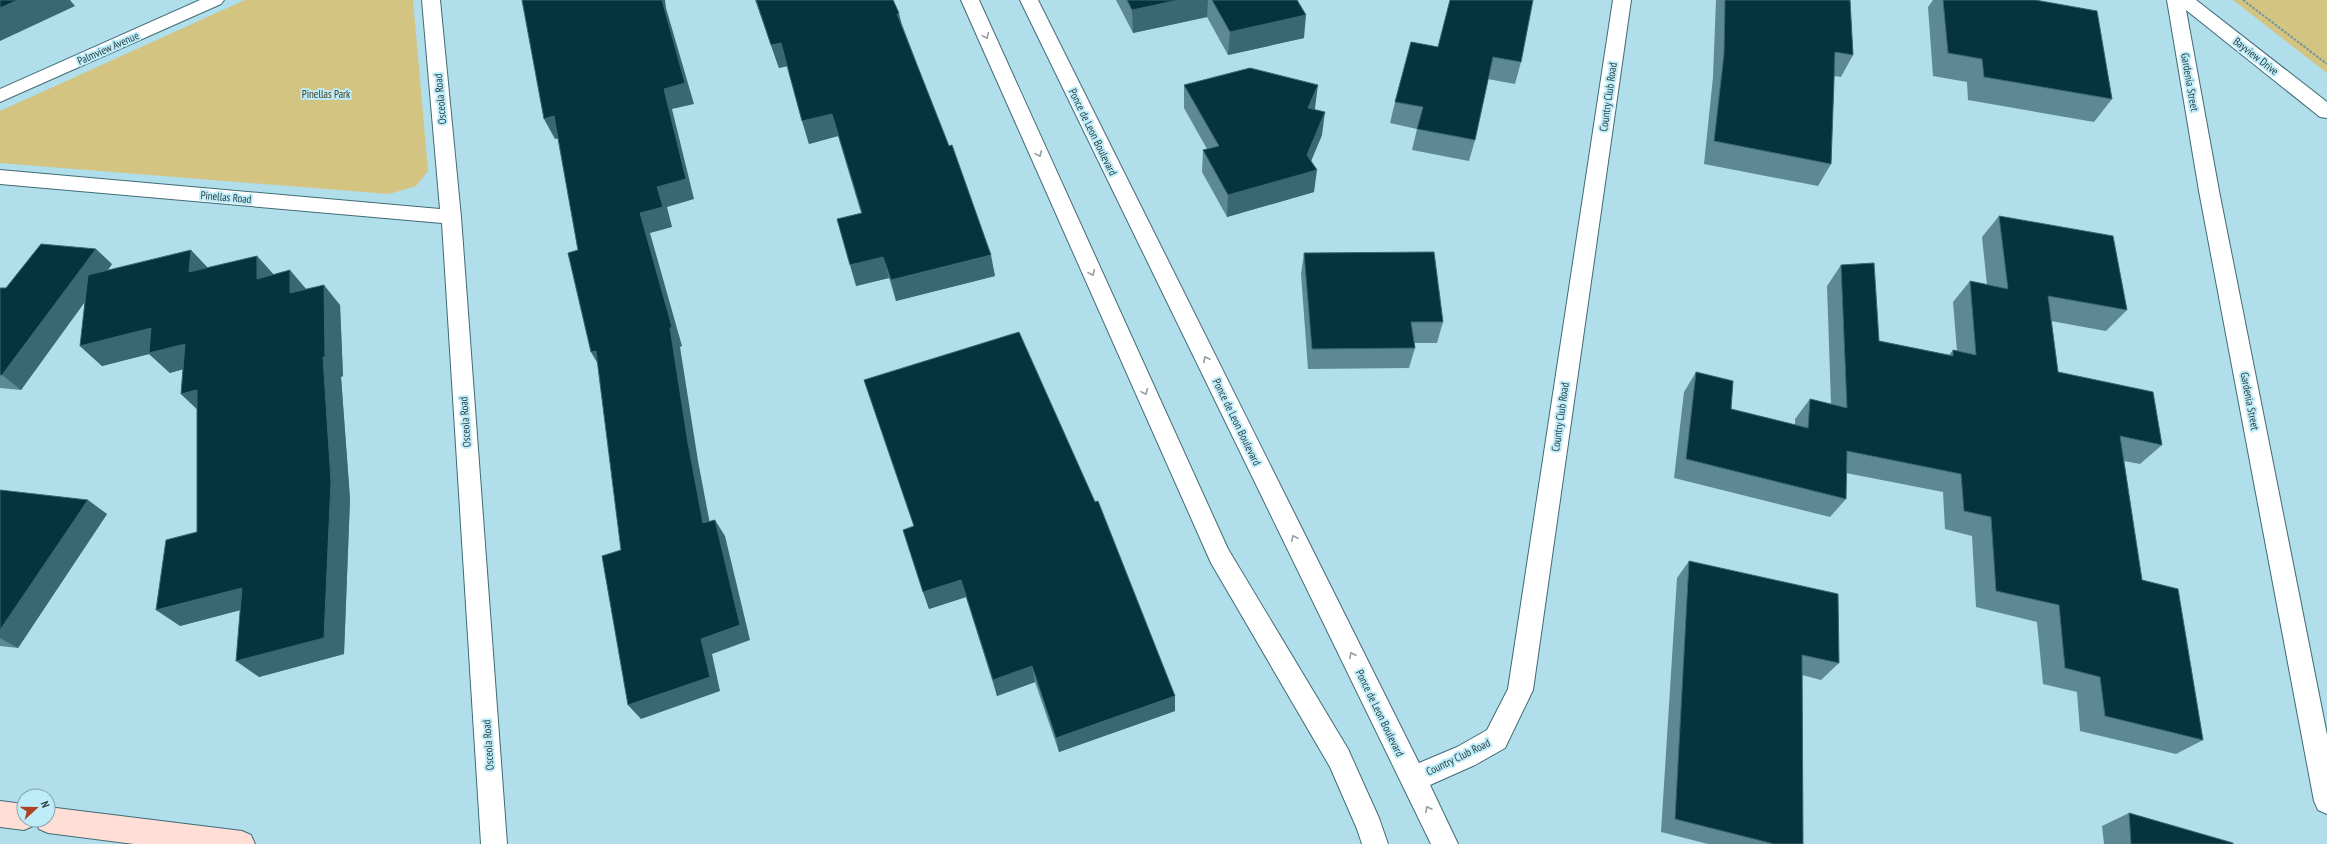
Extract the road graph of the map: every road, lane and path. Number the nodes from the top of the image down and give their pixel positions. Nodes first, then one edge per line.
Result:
1 (215, 0) edge
2 (431, 0) edge
3 (970, 0) edge
4 (1028, 0) edge
5 (1622, 0) edge
6 (2176, 0) edge
7 (2185, 0) edge
8 (2243, 0) edge
9 (2327, 64) edge
10 (0, 96) edge
11 (2327, 112) edge
12 (0, 177) edge
13 (451, 217) junction
14 (1413, 779) junction
15 (2327, 801) edge
16 (0, 814) edge
17 (16, 816) edge
18 (56, 821) edge
19 (242, 844) edge
20 (494, 844) edge
21 (1375, 844) edge
22 (1446, 844) edge

1 - 10 street, Palmview Avenue
2 - 13 street, Osceola Road
3 -> 21 street
14 -> 4 street, Ponce de Leon Boulevard
5 - 14 street, Country Club Road
6 - 15 street, Gardenia Street
7 - 11 street, Bayview Drive
8 - 9 path
12 - 13 street, Pinellas Road
13 - 20 street, Osceola Road
22 -> 14 street, Ponce de Leon Boulevard
16 - 17 street
18 - 19 street

